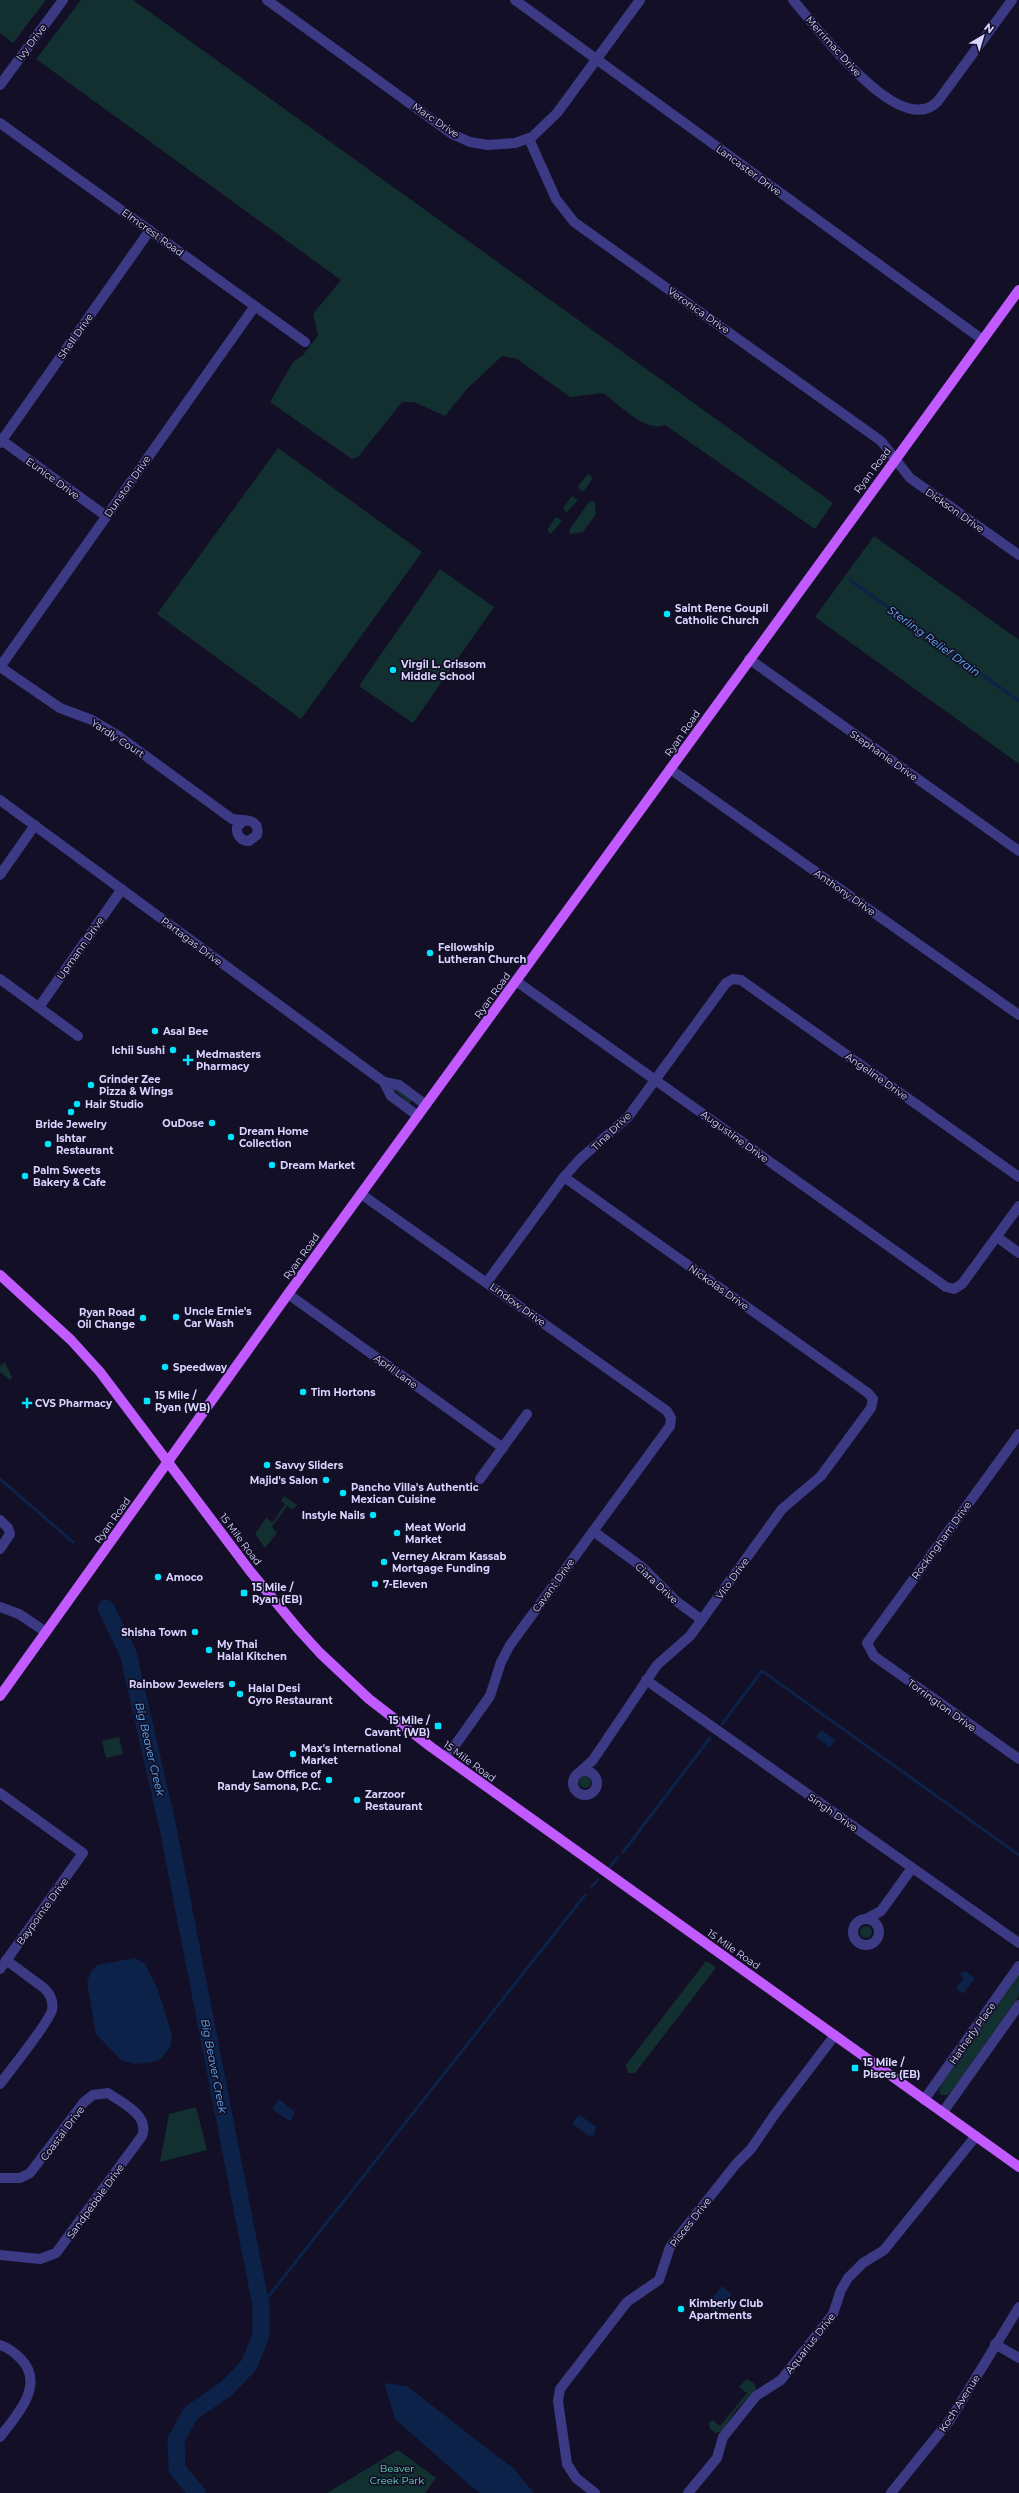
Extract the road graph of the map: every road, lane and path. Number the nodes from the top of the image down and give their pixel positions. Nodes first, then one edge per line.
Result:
1 (64, 0) edge
2 (267, 0) edge
3 (515, 0) edge
4 (640, 0) edge
5 (793, 0) edge
6 (1012, 0) edge
7 (596, 59) junction
8 (0, 85) edge
9 (0, 123) edge
10 (529, 139) junction
11 (150, 230) junction
12 (1019, 290) edge
13 (255, 306) junction
14 (983, 340) junction
15 (304, 342) dead end
16 (1, 441) edge
17 (895, 459) junction
18 (106, 516) junction
19 (1019, 555) edge
20 (749, 659) junction
21 (0, 667) edge
22 (670, 769) junction
23 (0, 800) edge
24 (232, 819) junction
25 (244, 820) junction
26 (35, 825) junction
27 (237, 831) junction
28 (1019, 851) edge
29 (0, 875) edge
30 (122, 889) junction
31 (0, 979) edge
32 (733, 979) joint
33 (516, 981) junction
34 (39, 1007) junction
35 (1019, 1015) edge
36 (78, 1036) dead end
37 (656, 1080) junction
38 (384, 1082) junction
39 (426, 1105) junction
40 (418, 1116) junction
41 (564, 1177) junction
42 (1019, 1177) edge
43 (361, 1194) junction
44 (1019, 1206) edge
45 (997, 1237) junction
46 (1019, 1253) edge
47 (0, 1275) edge
48 (488, 1282) junction
49 (288, 1294) junction
50 (873, 1399) joint
51 (527, 1414) dead end
52 (671, 1418) joint
53 (1019, 1434) edge
54 (503, 1448) junction
55 (168, 1463) junction
56 (480, 1479) dead end
57 (0, 1520) edge
58 (593, 1531) junction
59 (0, 1549) edge
60 (0, 1608) edge
61 (702, 1620) junction
62 (46, 1632) junction
63 (868, 1647) joint
64 (646, 1680) junction
65 (0, 1696) edge
66 (446, 1758) junction
67 (1019, 1759) edge
68 (593, 1760) junction
69 (581, 1771) junction
70 (595, 1776) junction
71 (0, 1793) edge
72 (912, 1868) junction
73 (881, 1911) junction
74 (866, 1918) junction
75 (879, 1928) junction
76 (1019, 1943) edge
77 (6, 1960) junction
78 (1019, 1966) edge
79 (0, 1969) edge
80 (1019, 2005) edge
81 (835, 2035) junction
82 (0, 2084) edge
83 (924, 2100) junction
84 (123, 2103) joint
85 (943, 2112) junction
86 (976, 2136) junction
87 (1019, 2167) edge
88 (0, 2178) edge
89 (0, 2255) edge
90 (1019, 2307) edge
91 (995, 2344) junction
92 (0, 2345) edge
93 (1019, 2358) edge
94 (0, 2437) edge
95 (595, 2493) edge
96 (688, 2493) edge
97 (891, 2493) edge

1 - 8 street, Ivy Drive
2 - 10 street, Marc Drive
3 - 7 street, Lancaster Drive
4 - 7 street, Marc Drive
5 - 6 street, Merrimac Drive
7 - 10 street, Marc Drive
7 - 14 street, Lancaster Drive
9 - 11 street, Elmcrest Road
10 - 17 street, Veronica Drive
11 - 13 street, Elmcrest Road
11 - 16 street, Shell Drive
12 - 14 main road, Ryan Road
13 - 15 street, Elmcrest Road
13 - 18 street, Dunston Drive
14 - 17 main road, Ryan Road
16 - 18 street, Eunice Drive
17 - 19 street, Dickson Drive
17 - 20 main road, Ryan Road
18 - 21 street, Dunston Drive
20 - 22 main road, Ryan Road
20 - 28 street, Stephanie Drive
21 - 24 street, Yardly Court
22 - 33 main road, Ryan Road
22 - 35 street, Anthony Drive
23 - 26 street, Partagas Drive
24 - 25 street
24 - 27 street
25 - 27 street
25 - 27 street
26 - 29 street
26 - 30 street, Partagas Drive
30 - 34 street, Upmann Drive
30 - 38 street, Partagas Drive
31 - 34 street
32 - 37 street, Tina Drive
32 - 42 street, Angeline Drive
33 - 37 street, Augustine Drive
33 - 39 main road, Ryan Road
34 - 36 street
37 - 41 street, Tina Drive
37 - 45 street, Augustine Drive
38 - 39 street
38 - 40 street
39 - 40 main road, Ryan Road
40 - 43 main road, Ryan Road
41 - 48 street, Tina Drive
41 - 50 street, Nickolas Drive
43 - 48 street, Lindow Drive
43 - 49 main road, Ryan Road
44 - 45 street
45 - 46 street
47 - 55 main road, 15 Mile Road
48 - 52 street, Lindow Drive
49 - 54 street, April Lane
49 - 55 main road, Ryan Road
50 - 61 street, Vito Drive
51 - 54 street
52 - 58 street, Cavant Drive
53 - 63 street, Rockingham Drive
54 - 56 street
55 - 62 main road, Ryan Road
55 - 66 main road, 15 Mile Road
57 - 59 street
58 - 61 street, Ciara Drive
58 - 66 street, Cavant Drive
60 - 62 street
61 - 64 street, Vito Drive
62 - 65 main road, Ryan Road
63 - 67 street, Torrington Drive
64 - 68 street, Vito Drive
64 - 72 street, Singh Drive
66 - 81 main road, 15 Mile Road
68 - 69 street, Vito Drive
68 - 70 street, Vito Drive
69 - 70 street
69 - 70 street, Vito Drive
71 - 77 street, Baypointe Drive
72 - 73 street
72 - 76 street, Singh Drive
73 - 74 street
73 - 75 street
74 - 75 street
74 - 75 street
77 - 79 street, Baypointe Drive
77 - 82 street
78 - 83 street, Hatherly Place
80 - 85 street
81 - 83 main road, 15 Mile Road
81 - 95 street, Pisces Drive
83 - 85 main road, 15 Mile Road
84 - 88 street, Coastal Drive
84 - 89 street, Sandpebble Drive
85 - 86 main road, 15 Mile Road
86 - 87 main road, 15 Mile Road
86 - 96 street, Aquarius Drive
90 - 91 street, Koch Avenue
91 - 93 street
91 - 97 street, Koch Avenue
92 - 94 street

